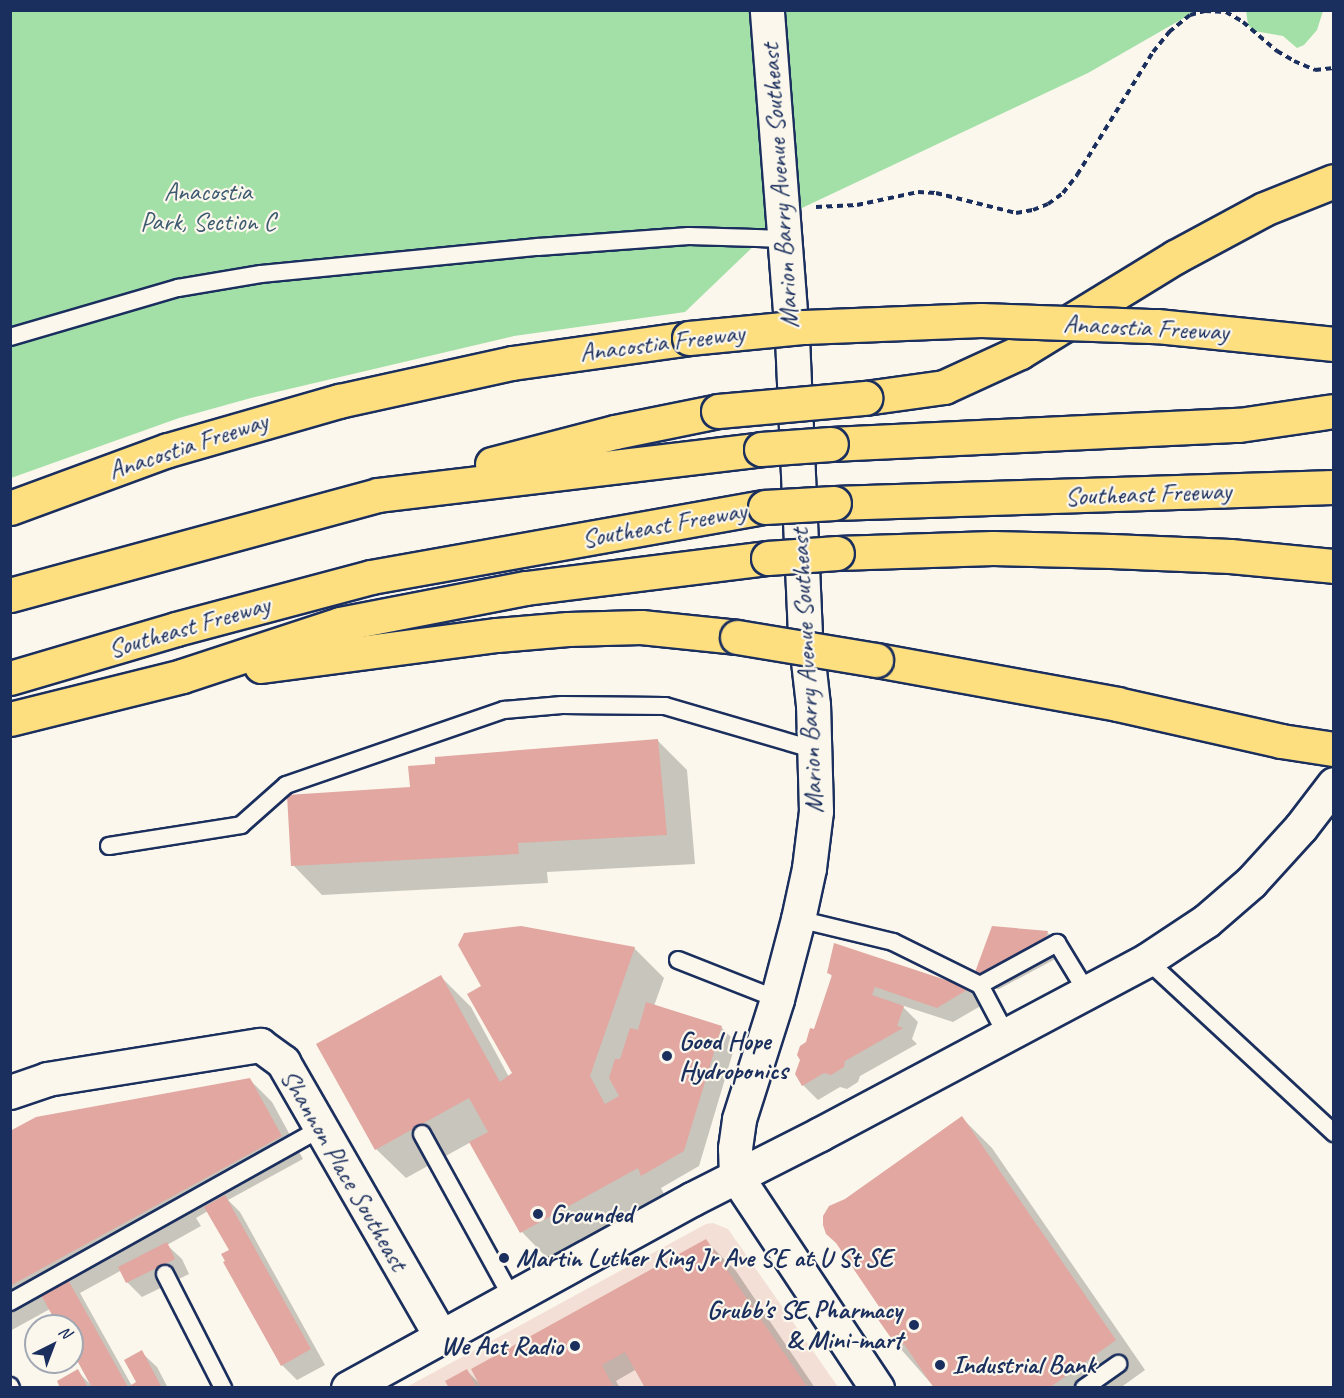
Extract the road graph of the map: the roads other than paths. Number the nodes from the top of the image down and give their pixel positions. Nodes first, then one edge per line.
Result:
1 (767, 10) edge
2 (1334, 181) edge
3 (783, 239) junction
4 (10, 338) edge
5 (1334, 344) edge
6 (1334, 411) edge
7 (1334, 487) edge
8 (378, 495) junction
9 (10, 508) edge
10 (1334, 566) edge
11 (10, 595) edge
12 (182, 676) junction
13 (10, 678) edge
14 (10, 719) edge
15 (1334, 749) edge
16 (815, 750) junction
17 (1334, 784) edge
18 (109, 846) dead end
19 (798, 919) junction
20 (678, 960) dead end
21 (1147, 960) junction
22 (980, 985) junction
23 (1088, 994) junction
24 (777, 999) junction
25 (1007, 1036) junction
26 (10, 1092) edge
27 (320, 1129) junction
28 (1334, 1133) edge
29 (422, 1134) dead end
30 (736, 1176) junction
31 (165, 1274) dead end
32 (512, 1298) junction
33 (10, 1302) edge
34 (440, 1335) junction
35 (1118, 1364) dead end
36 (223, 1388) edge
37 (348, 1388) edge
38 (877, 1388) edge
39 (1084, 1388) edge

1 - 3 street, Marion Barry Avenue Southeast
2 - 8 highway, bridge
3 - 4 lane
3 - 16 street, Marion Barry Avenue Southeast
5 - 9 highway, Anacostia Freeway, bridge
6 - 8 highway, bridge
7 - 13 highway, Southeast Freeway, bridge
8 - 11 highway
10 - 12 highway, bridge
12 - 14 highway
12 - 15 highway, bridge
16 - 18 lane
16 - 19 street, Marion Barry Avenue Southeast
17 - 21 street
19 - 22 lane
19 - 24 street, Marion Barry Avenue Southeast
20 - 24 lane
21 - 23 street
21 - 28 lane
22 - 23 lane
22 - 25 lane
23 - 25 street
24 - 30 street, Marion Barry Avenue Southeast
25 - 30 street
26 - 27 street, Shannon Place Southeast
27 - 33 lane
27 - 34 street, Shannon Place Southeast
29 - 32 lane
30 - 32 street
30 - 38 street
31 - 36 lane
32 - 34 street
34 - 37 street
35 - 39 lane

